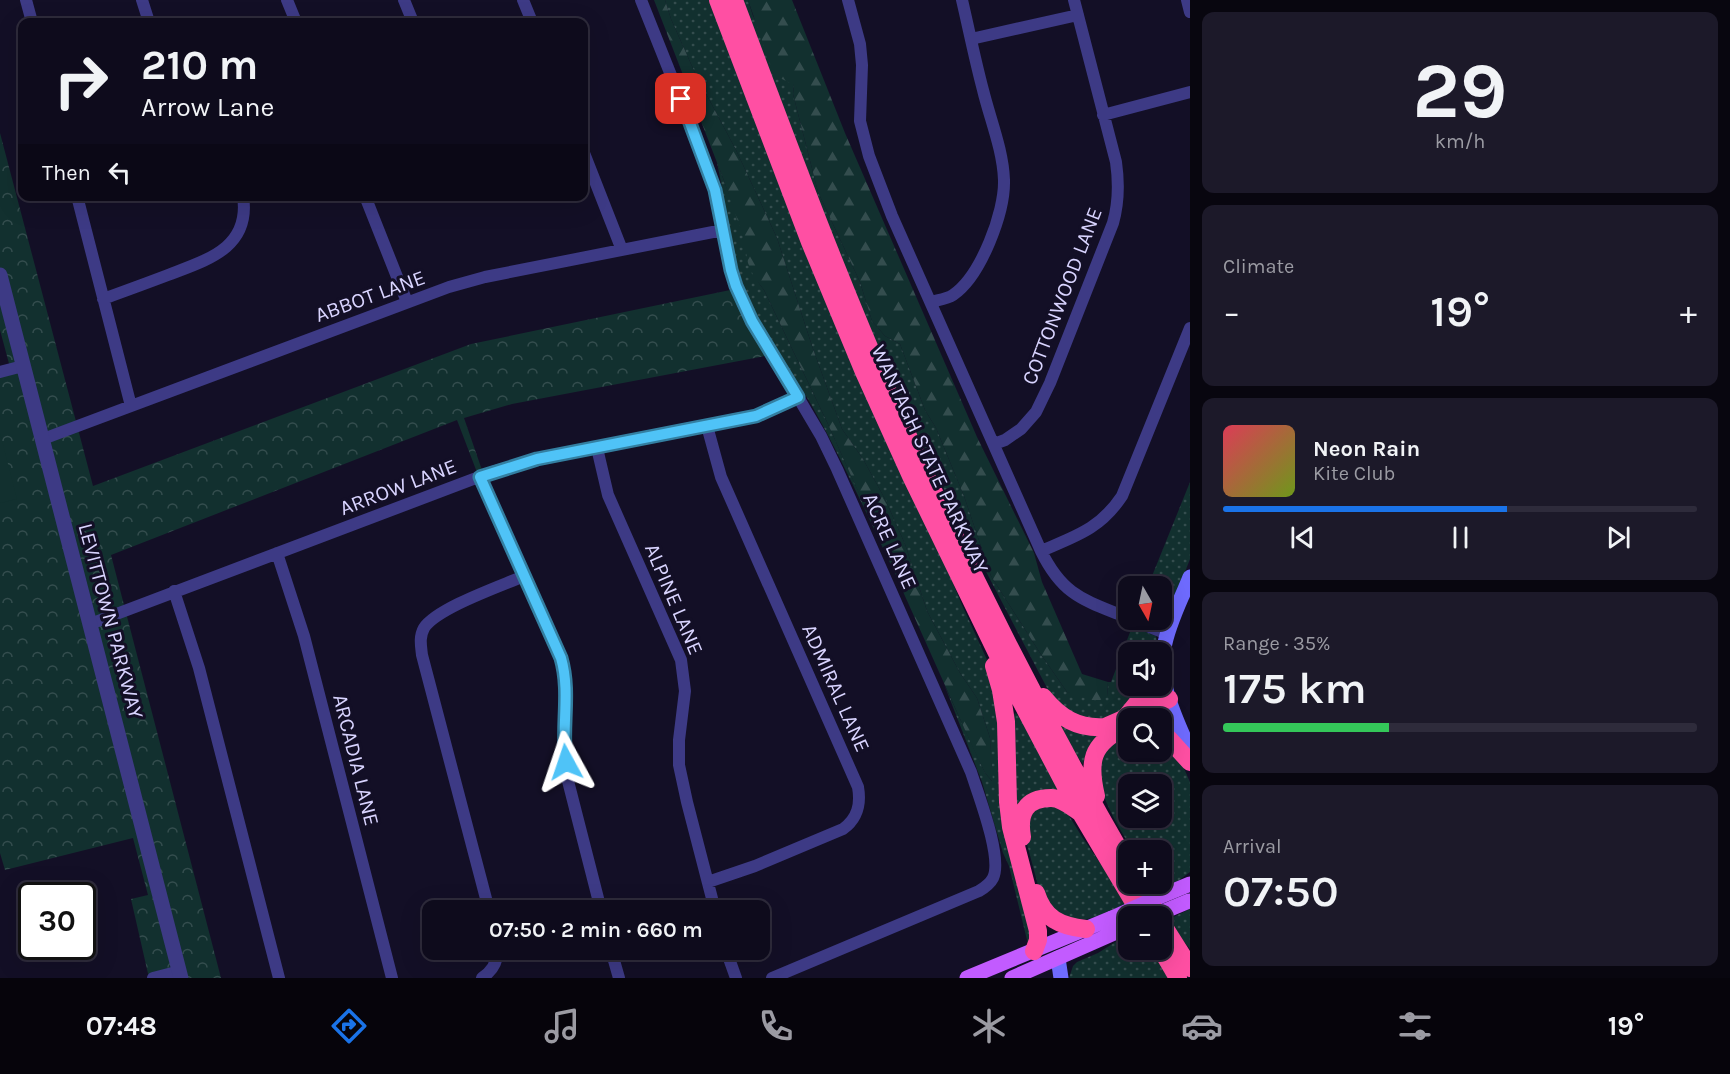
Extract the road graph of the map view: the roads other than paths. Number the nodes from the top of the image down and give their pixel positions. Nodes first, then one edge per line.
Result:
1 (26, 0) edge
2 (142, 0) edge
3 (287, 0) edge
4 (404, 0) edge
5 (523, 0) edge
6 (641, 0) edge
7 (718, 0) edge
8 (734, 0) edge
9 (848, 0) edge
10 (962, 0) edge
11 (1074, 0) edge
12 (1187, 0) edge
13 (1190, 12) edge
14 (1078, 15) junction
15 (31, 18) edge
16 (148, 18) edge
17 (294, 18) edge
18 (411, 18) edge
19 (530, 18) edge
20 (971, 39) junction
21 (1190, 92) edge
22 (1103, 115) junction
23 (588, 163) edge
24 (78, 201) edge
25 (244, 201) edge
26 (370, 201) edge
27 (723, 230) junction
28 (622, 250) junction
29 (0, 275) edge
30 (103, 299) junction
31 (407, 302) junction
32 (931, 302) junction
33 (1190, 328) edge
34 (23, 366) junction
35 (0, 372) edge
36 (798, 397) junction
37 (131, 406) junction
38 (707, 426) junction
39 (43, 439) junction
40 (994, 444) junction
41 (597, 448) junction
42 (480, 477) junction
43 (1041, 551) junction
44 (277, 553) junction
45 (524, 576) junction
46 (1190, 577) edge
47 (174, 591) junction
48 (1118, 614) edge
49 (979, 618) junction
50 (90, 624) junction
51 (1144, 630) edge
52 (1159, 642) edge
53 (1166, 642) edge
54 (1028, 681) junction
55 (1168, 696) edge
56 (1170, 703) junction
57 (1160, 708) edge
58 (1162, 708) edge
59 (1118, 726) edge
60 (1118, 731) edge
61 (1172, 741) edge
62 (1190, 752) edge
63 (1190, 762) edge
64 (1081, 813) junction
65 (1101, 818) junction
66 (1118, 848) edge
67 (708, 882) junction
68 (1188, 893) edge
69 (486, 900) edge
70 (598, 900) edge
71 (712, 900) edge
72 (1136, 906) edge
73 (1161, 906) edge
74 (1168, 906) edge
75 (1118, 926) edge
76 (1118, 927) edge
77 (1086, 929) junction
78 (1172, 948) edge
79 (1172, 950) edge
80 (1058, 958) junction
81 (496, 960) edge
82 (614, 960) edge
83 (730, 960) edge
84 (1172, 960) edge
85 (1190, 962) edge
86 (1036, 966) edge
87 (1190, 968) edge
88 (180, 975) edge
89 (153, 978) edge
90 (279, 978) edge
91 (393, 978) edge
92 (482, 978) edge
93 (620, 978) edge
94 (736, 978) edge
95 (772, 978) edge
96 (967, 978) edge
97 (1012, 978) edge
98 (1061, 978) edge
99 (1178, 978) edge

1 - 15 street
2 - 16 street
3 - 17 street
4 - 18 street
5 - 19 street
6 - 27 street, ACRE LANE
7 - 49 highway, WANTAGH STATE PARKWAY
8 - 54 highway, WANTAGH STATE PARKWAY
9 - 32 street
10 - 20 street
11 - 14 street, COTTONWOOD LANE
12 - 13 street
14 - 20 street
14 - 22 street, COTTONWOOD LANE
20 - 32 street
21 - 22 street
22 - 40 street, COTTONWOOD LANE
23 - 28 street
24 - 30 street
25 - 30 street
26 - 31 street
27 - 28 street, ABBOT LANE
27 - 36 street, ACRE LANE
28 - 31 street, ABBOT LANE
29 - 34 street, LEVITTOWN PARKWAY
30 - 37 street
31 - 37 street, ABBOT LANE
32 - 40 street
33 - 43 street
34 - 35 street
34 - 39 street, LEVITTOWN PARKWAY
36 - 38 street, ARROW LANE
36 - 95 street, ACRE LANE
37 - 39 street, ABBOT LANE
38 - 41 street, ARROW LANE
38 - 67 street, ADMIRAL LANE
39 - 50 street, LEVITTOWN PARKWAY
40 - 43 street
41 - 42 street, ARROW LANE
41 - 67 street, ALPINE LANE
42 - 44 street, ARROW LANE
42 - 45 street
43 - 48 street
44 - 47 street, ARROW LANE
44 - 91 street, ARCADIA LANE
45 - 69 street
45 - 70 street
46 - 53 main road
47 - 50 street, ARROW LANE
47 - 90 street
49 - 64 highway, WANTAGH STATE PARKWAY
49 - 86 highway
50 - 88 street, LEVITTOWN PARKWAY
51 - 52 street
54 - 59 highway
54 - 65 highway, WANTAGH STATE PARKWAY
55 - 56 main road
56 - 57 highway
56 - 58 highway
56 - 62 main road
60 - 65 highway
61 - 63 highway
64 - 72 highway, WANTAGH STATE PARKWAY
64 - 77 highway
65 - 66 highway, WANTAGH STATE PARKWAY
67 - 71 street, ALPINE LANE
68 - 73 main road, bridge
68 - 74 main road, bridge
75 - 77 main road
76 - 80 main road
77 - 86 main road
78 - 85 highway
79 - 87 highway
80 - 86 main road
80 - 98 main road
81 - 92 street
82 - 93 street
83 - 94 street
84 - 99 highway
86 - 96 main road
86 - 97 main road
88 - 89 street

